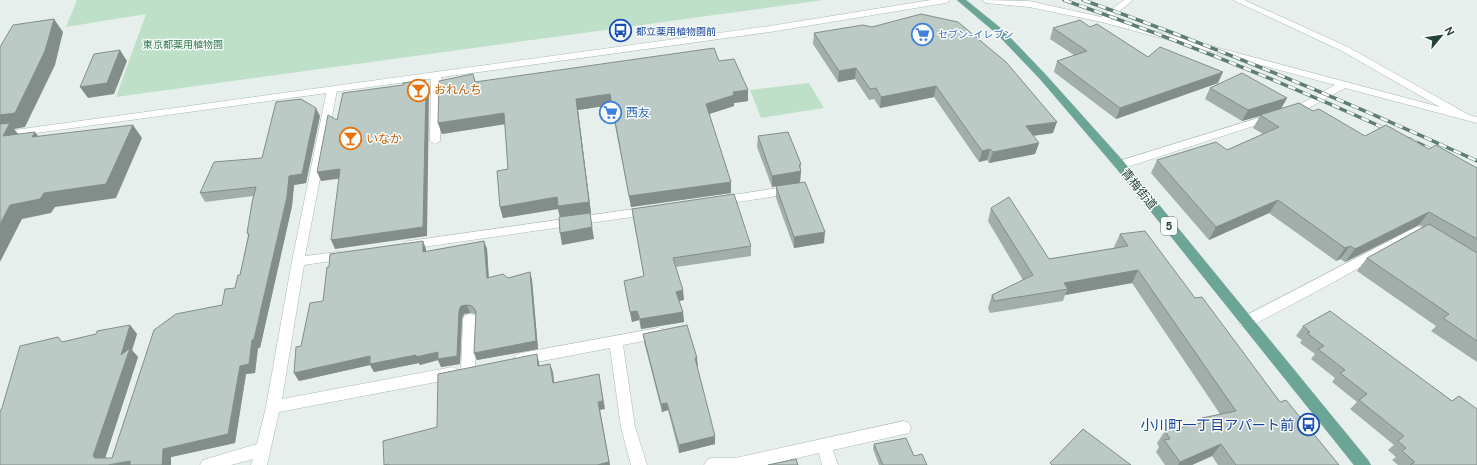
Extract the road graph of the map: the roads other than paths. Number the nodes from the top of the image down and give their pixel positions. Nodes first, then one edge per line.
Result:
1 (946, 0) edge
2 (961, 0) edge
3 (986, 0) edge
4 (1129, 0) edge
5 (1237, 0) edge
6 (1103, 20) junction
7 (436, 75) junction
8 (1343, 86) junction
9 (332, 90) junction
10 (1465, 117) junction
11 (1477, 120) edge
12 (0, 135) edge
13 (435, 141) dead end
14 (1120, 165) junction
15 (803, 188) edge
16 (709, 202) edge
17 (661, 209) edge
18 (1444, 246) edge
19 (401, 247) edge
20 (354, 254) edge
21 (298, 262) junction
22 (470, 319) dead end
23 (1246, 322) junction
24 (674, 329) edge
25 (616, 341) junction
26 (507, 362) edge
27 (484, 366) edge
28 (468, 370) junction
29 (273, 407) junction
30 (904, 428) dead end
31 (824, 446) junction
32 (262, 449) junction
33 (208, 465) edge
34 (259, 465) edge
35 (639, 465) edge
36 (712, 465) edge
37 (830, 465) edge
38 (1363, 465) edge

1 - 7 street
2 - 14 main road, 青梅街道 / 5
3 - 6 street
4 - 6 street
5 - 10 street
6 - 8 street
7 - 9 street
7 - 13 street
8 - 10 street
8 - 14 street
9 - 12 street
9 - 21 street
10 - 11 street
14 - 23 main road, 青梅街道 / 5
15 - 16 street
17 - 19 street
18 - 23 street
20 - 21 street
21 - 29 street
22 - 28 street
23 - 38 main road, 青梅街道 / 5
24 - 25 street
25 - 26 street
25 - 35 street
27 - 28 street
28 - 29 street
29 - 32 street
30 - 31 street
31 - 36 street
31 - 37 street
32 - 33 street
32 - 34 street

